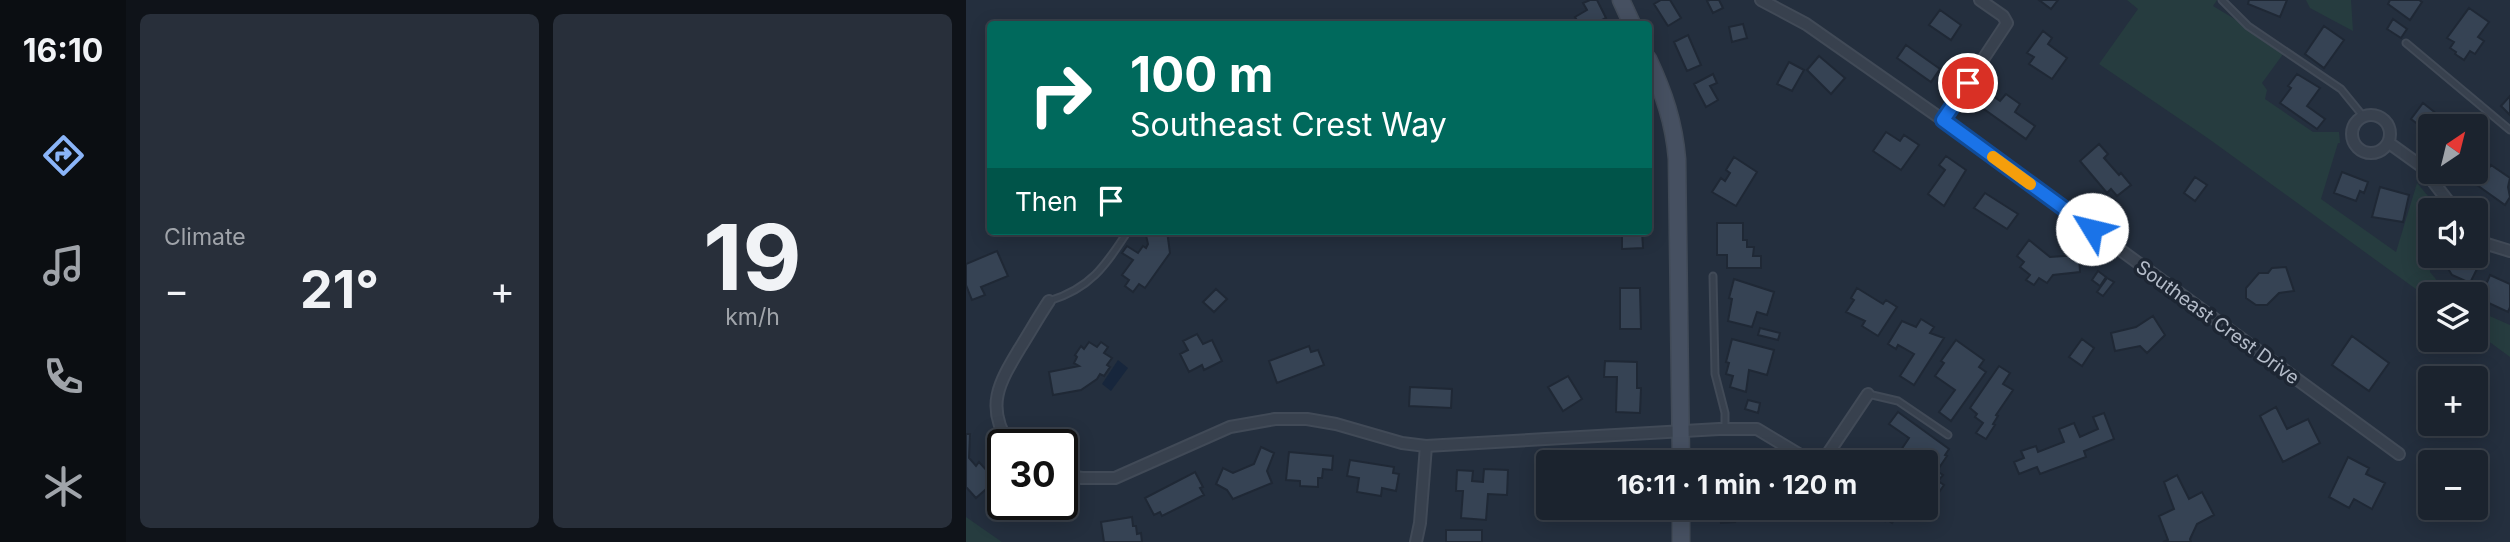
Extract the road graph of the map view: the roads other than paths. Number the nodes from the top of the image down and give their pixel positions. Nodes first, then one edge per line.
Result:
1 (1621, 0) edge
2 (1760, 0) edge
3 (1980, 0) edge
4 (2222, 0) edge
5 (1631, 21) edge
6 (2406, 43) dead end
7 (1652, 68) edge
8 (2363, 116) junction
9 (1943, 120) junction
10 (2510, 130) edge
11 (2389, 143) junction
12 (2446, 198) edge
13 (1125, 235) edge
14 (2488, 244) edge
15 (2510, 251) edge
16 (1713, 276) dead end
17 (1049, 300) joint
18 (1868, 394) joint
19 (1002, 429) edge
20 (1726, 429) junction
21 (1681, 432) junction
22 (1948, 435) dead end
23 (1426, 446) junction
24 (1681, 450) edge
25 (1794, 450) edge
26 (1829, 450) edge
27 (2399, 454) dead end
28 (1078, 477) edge
29 (1681, 520) edge
30 (1416, 542) edge
31 (1681, 542) edge

1 - 5 main road
2 - 9 street, Southeast Crest Drive
3 - 9 street
4 - 8 lane
6 - 10 lane
7 - 21 main road
8 - 11 street
8 - 11 street
9 - 27 street, Southeast Crest Drive
11 - 12 street
13 - 17 lane
14 - 15 street
16 - 20 lane
17 - 19 street
18 - 22 lane
18 - 26 street
20 - 21 street
20 - 25 street
21 - 23 street
21 - 24 main road
23 - 28 street
23 - 30 street
29 - 31 main road

